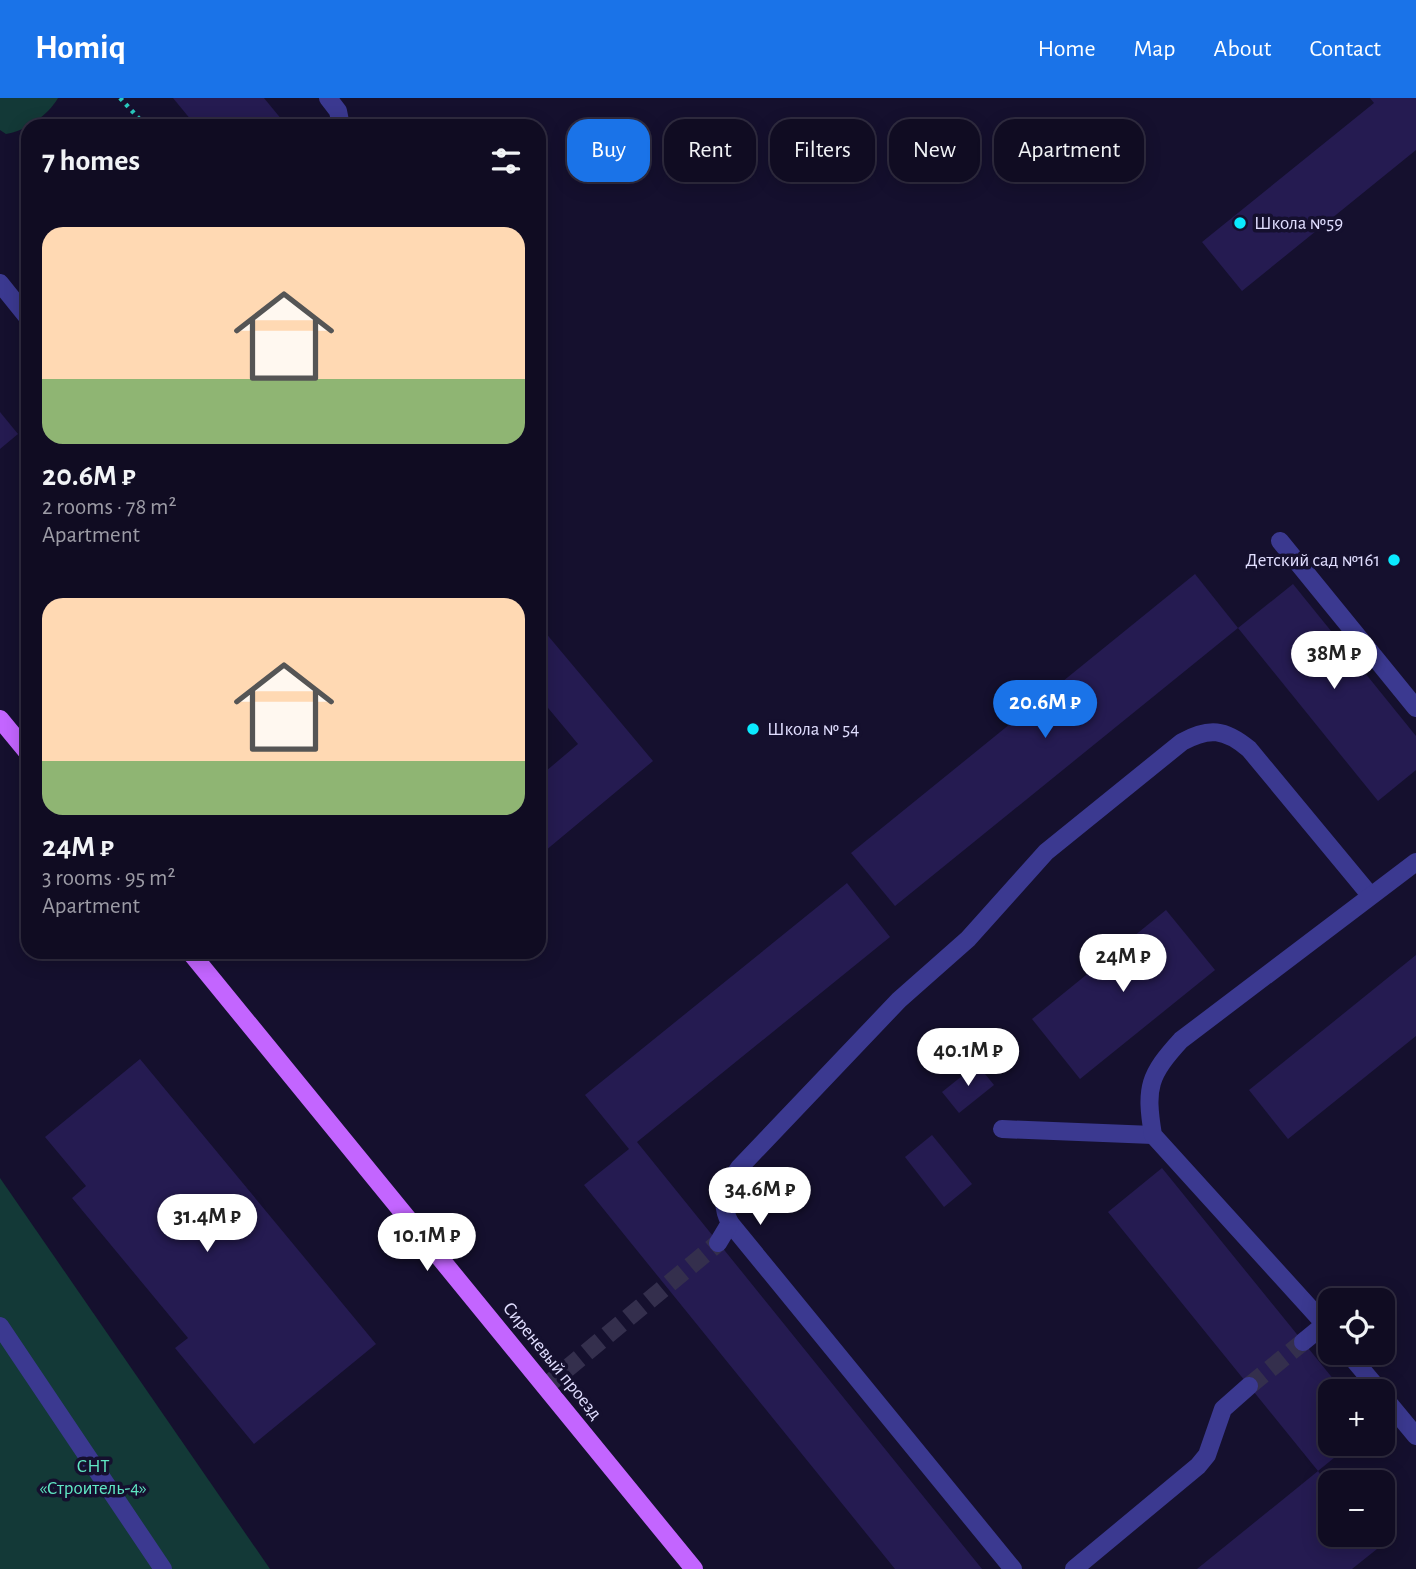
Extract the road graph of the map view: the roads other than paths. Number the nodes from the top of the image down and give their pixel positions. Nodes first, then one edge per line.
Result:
1 (328, 98) edge
2 (340, 119) edge
3 (0, 283) edge
4 (21, 309) edge
5 (1280, 541) dead end
6 (1416, 708) edge
7 (0, 719) edge
8 (21, 744) edge
9 (1416, 862) edge
10 (1370, 895) junction
11 (196, 959) edge
12 (1002, 1129) dead end
13 (1153, 1135) junction
14 (730, 1223) junction
15 (718, 1243) tunnel mouth
16 (1318, 1316) edge
17 (0, 1326) edge
18 (1318, 1333) edge
19 (1303, 1342) tunnel mouth
20 (1359, 1365) edge
21 (1370, 1379) edge
22 (1249, 1386) tunnel mouth
23 (1395, 1410) edge
24 (1416, 1436) edge
25 (163, 1569) edge
26 (694, 1569) edge
27 (1013, 1569) edge
28 (1074, 1569) edge

1 - 2 lane
3 - 4 lane
5 - 6 lane
7 - 8 main road
9 - 10 lane
10 - 13 lane
10 - 14 lane
11 - 26 main road, Сиреневый проезд
12 - 13 lane
13 - 16 lane
14 - 15 lane
14 - 27 lane
17 - 25 lane
18 - 19 lane
20 - 21 lane
22 - 28 lane
23 - 24 lane

